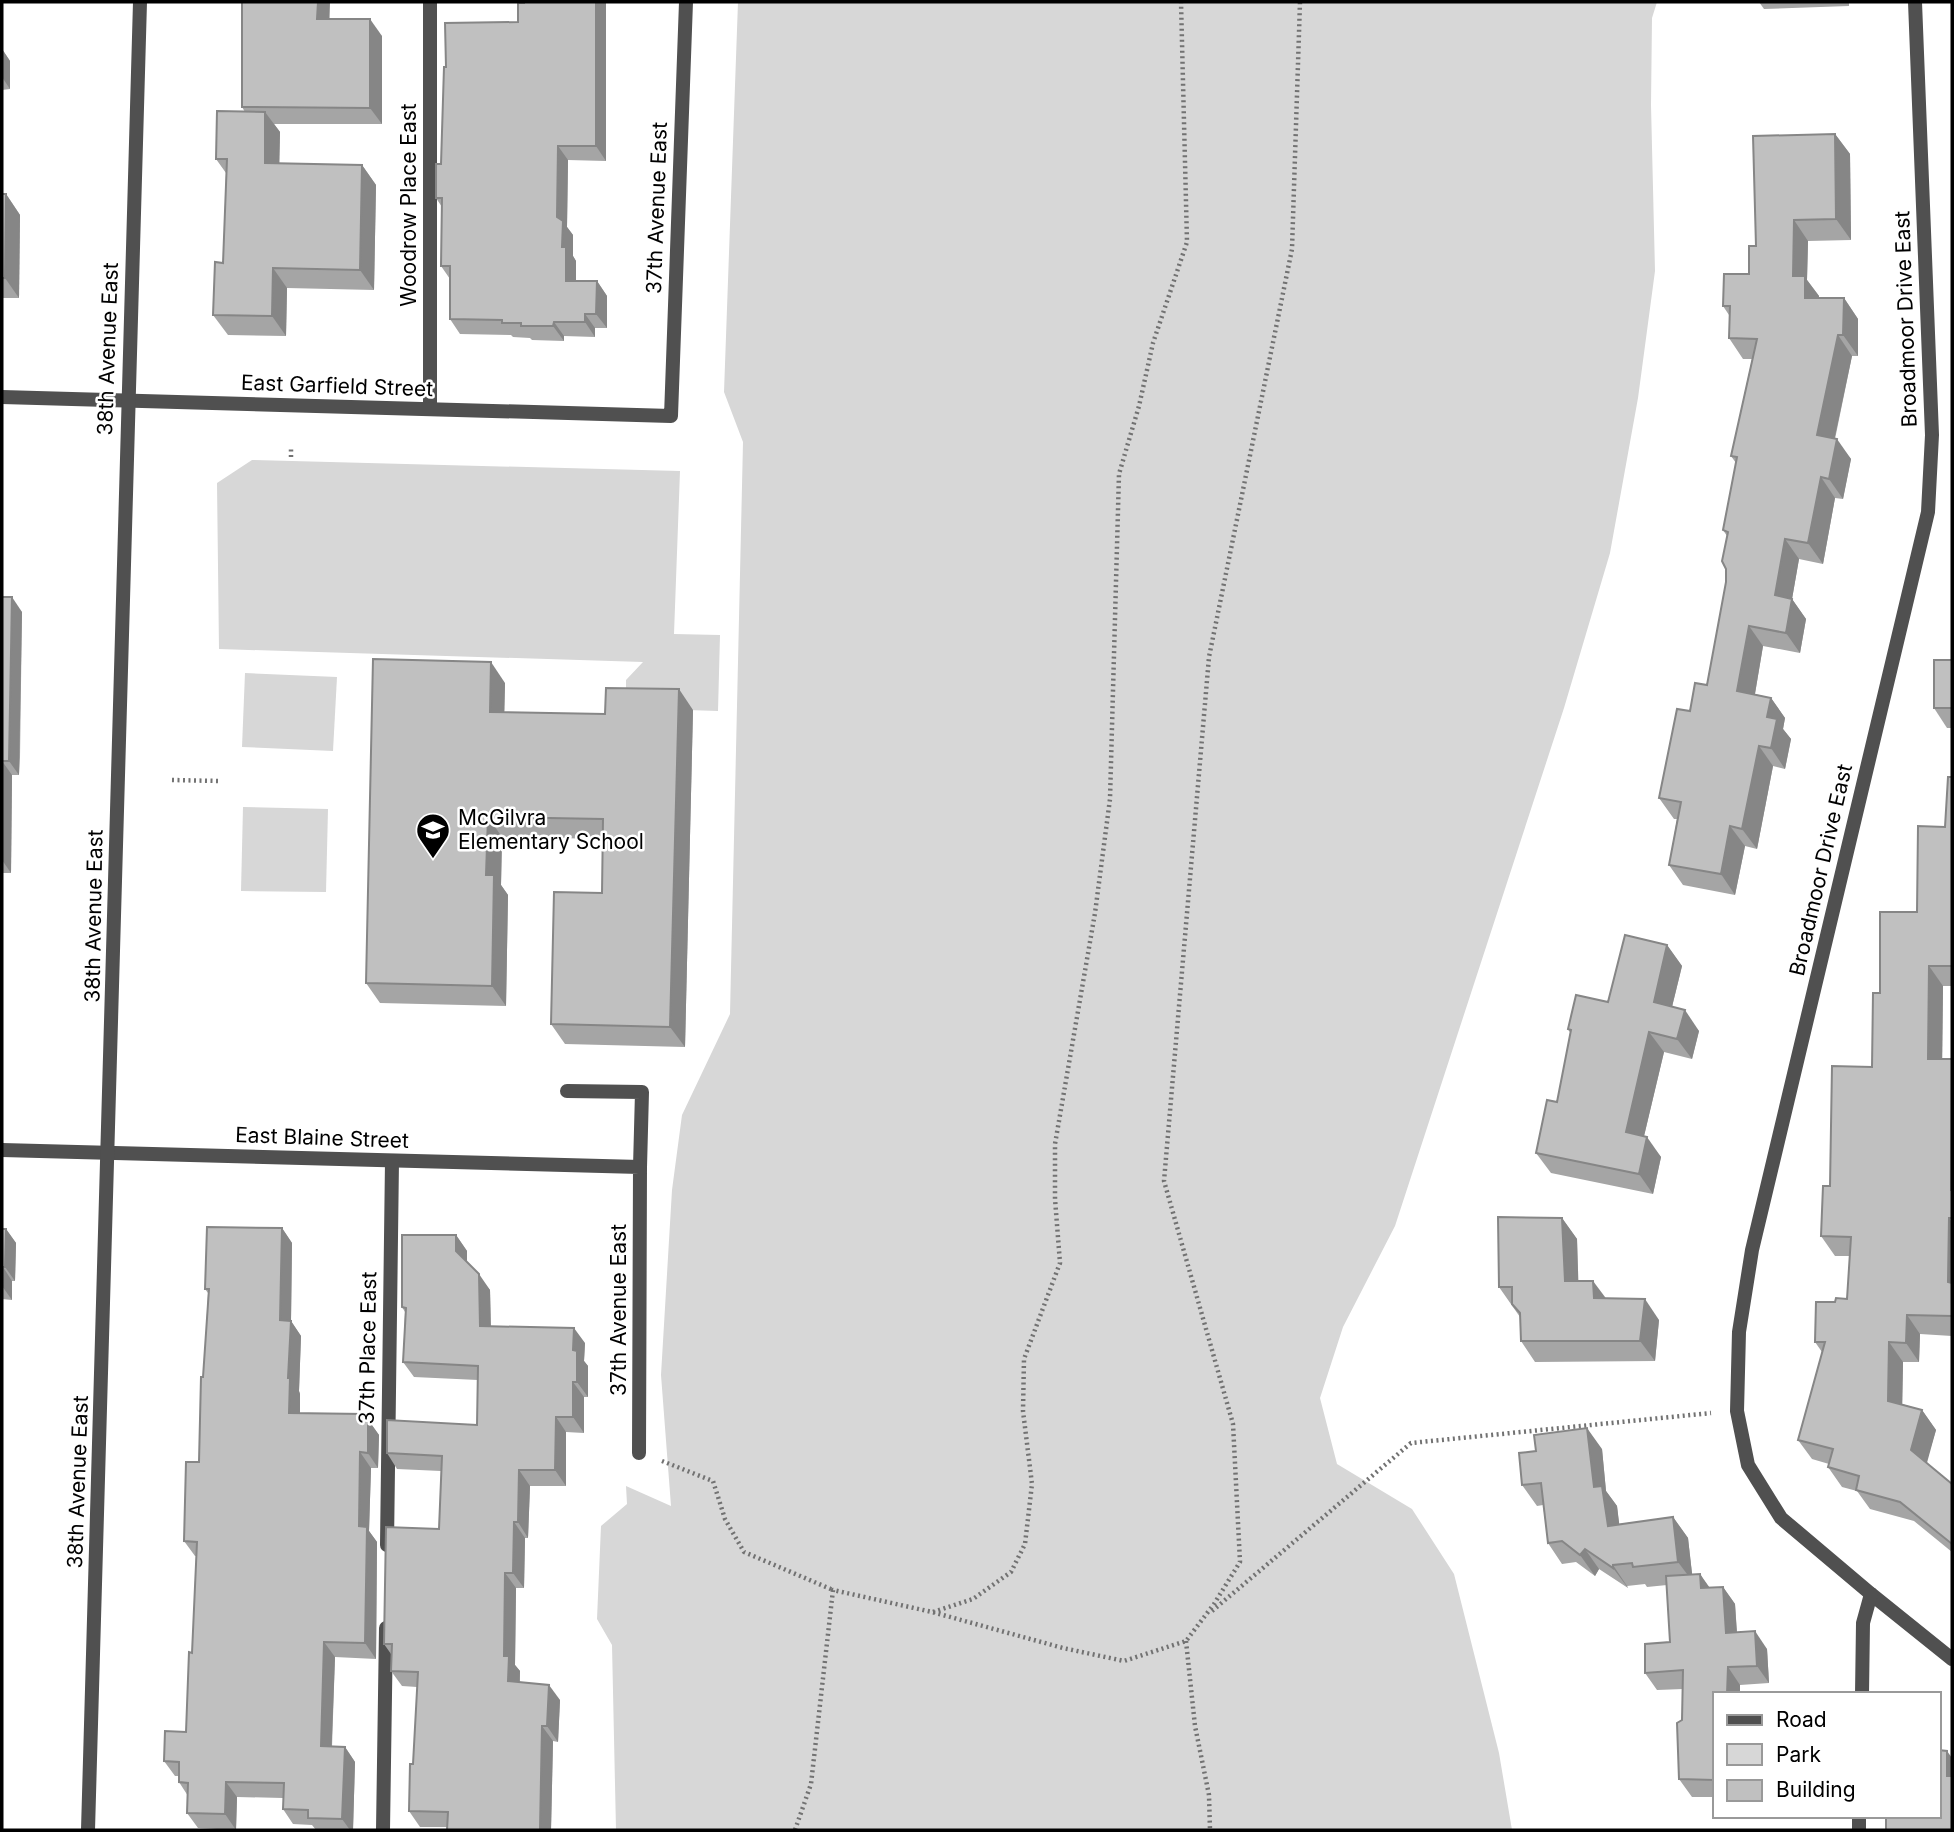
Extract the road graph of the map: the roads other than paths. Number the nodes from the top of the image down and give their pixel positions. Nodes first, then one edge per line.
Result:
1 (140, 2) edge
2 (430, 2) edge
3 (686, 2) edge
4 (1915, 2) edge
5 (2, 397) edge
6 (127, 400) junction
7 (430, 409) junction
8 (671, 416) joint
9 (567, 1091) dead end
10 (2, 1150) edge
11 (109, 1152) junction
12 (392, 1161) junction
13 (640, 1167) junction
14 (639, 1453) road end
15 (386, 1566) edge
16 (1871, 1594) junction
17 (386, 1608) edge
18 (1952, 1659) edge
19 (1861, 1692) edge
20 (88, 1830) edge
21 (383, 1830) edge

1 - 6 street, 38th Avenue East
2 - 7 street, Woodrow Place East
3 - 8 street, 37th Avenue East
4 - 16 street, Broadmoor Drive East
5 - 6 street, East Garfield Street
6 - 7 street, East Garfield Street
6 - 11 street, 38th Avenue East
7 - 8 street, East Garfield Street
9 - 13 street, 37th Avenue East
10 - 11 street, East Blaine Street
11 - 12 street, East Blaine Street
11 - 20 street, 38th Avenue East
12 - 13 street, East Blaine Street
12 - 15 street, 37th Place East
13 - 14 street, 37th Avenue East
16 - 18 street, Broadmoor Drive East
16 - 19 street
17 - 21 street

